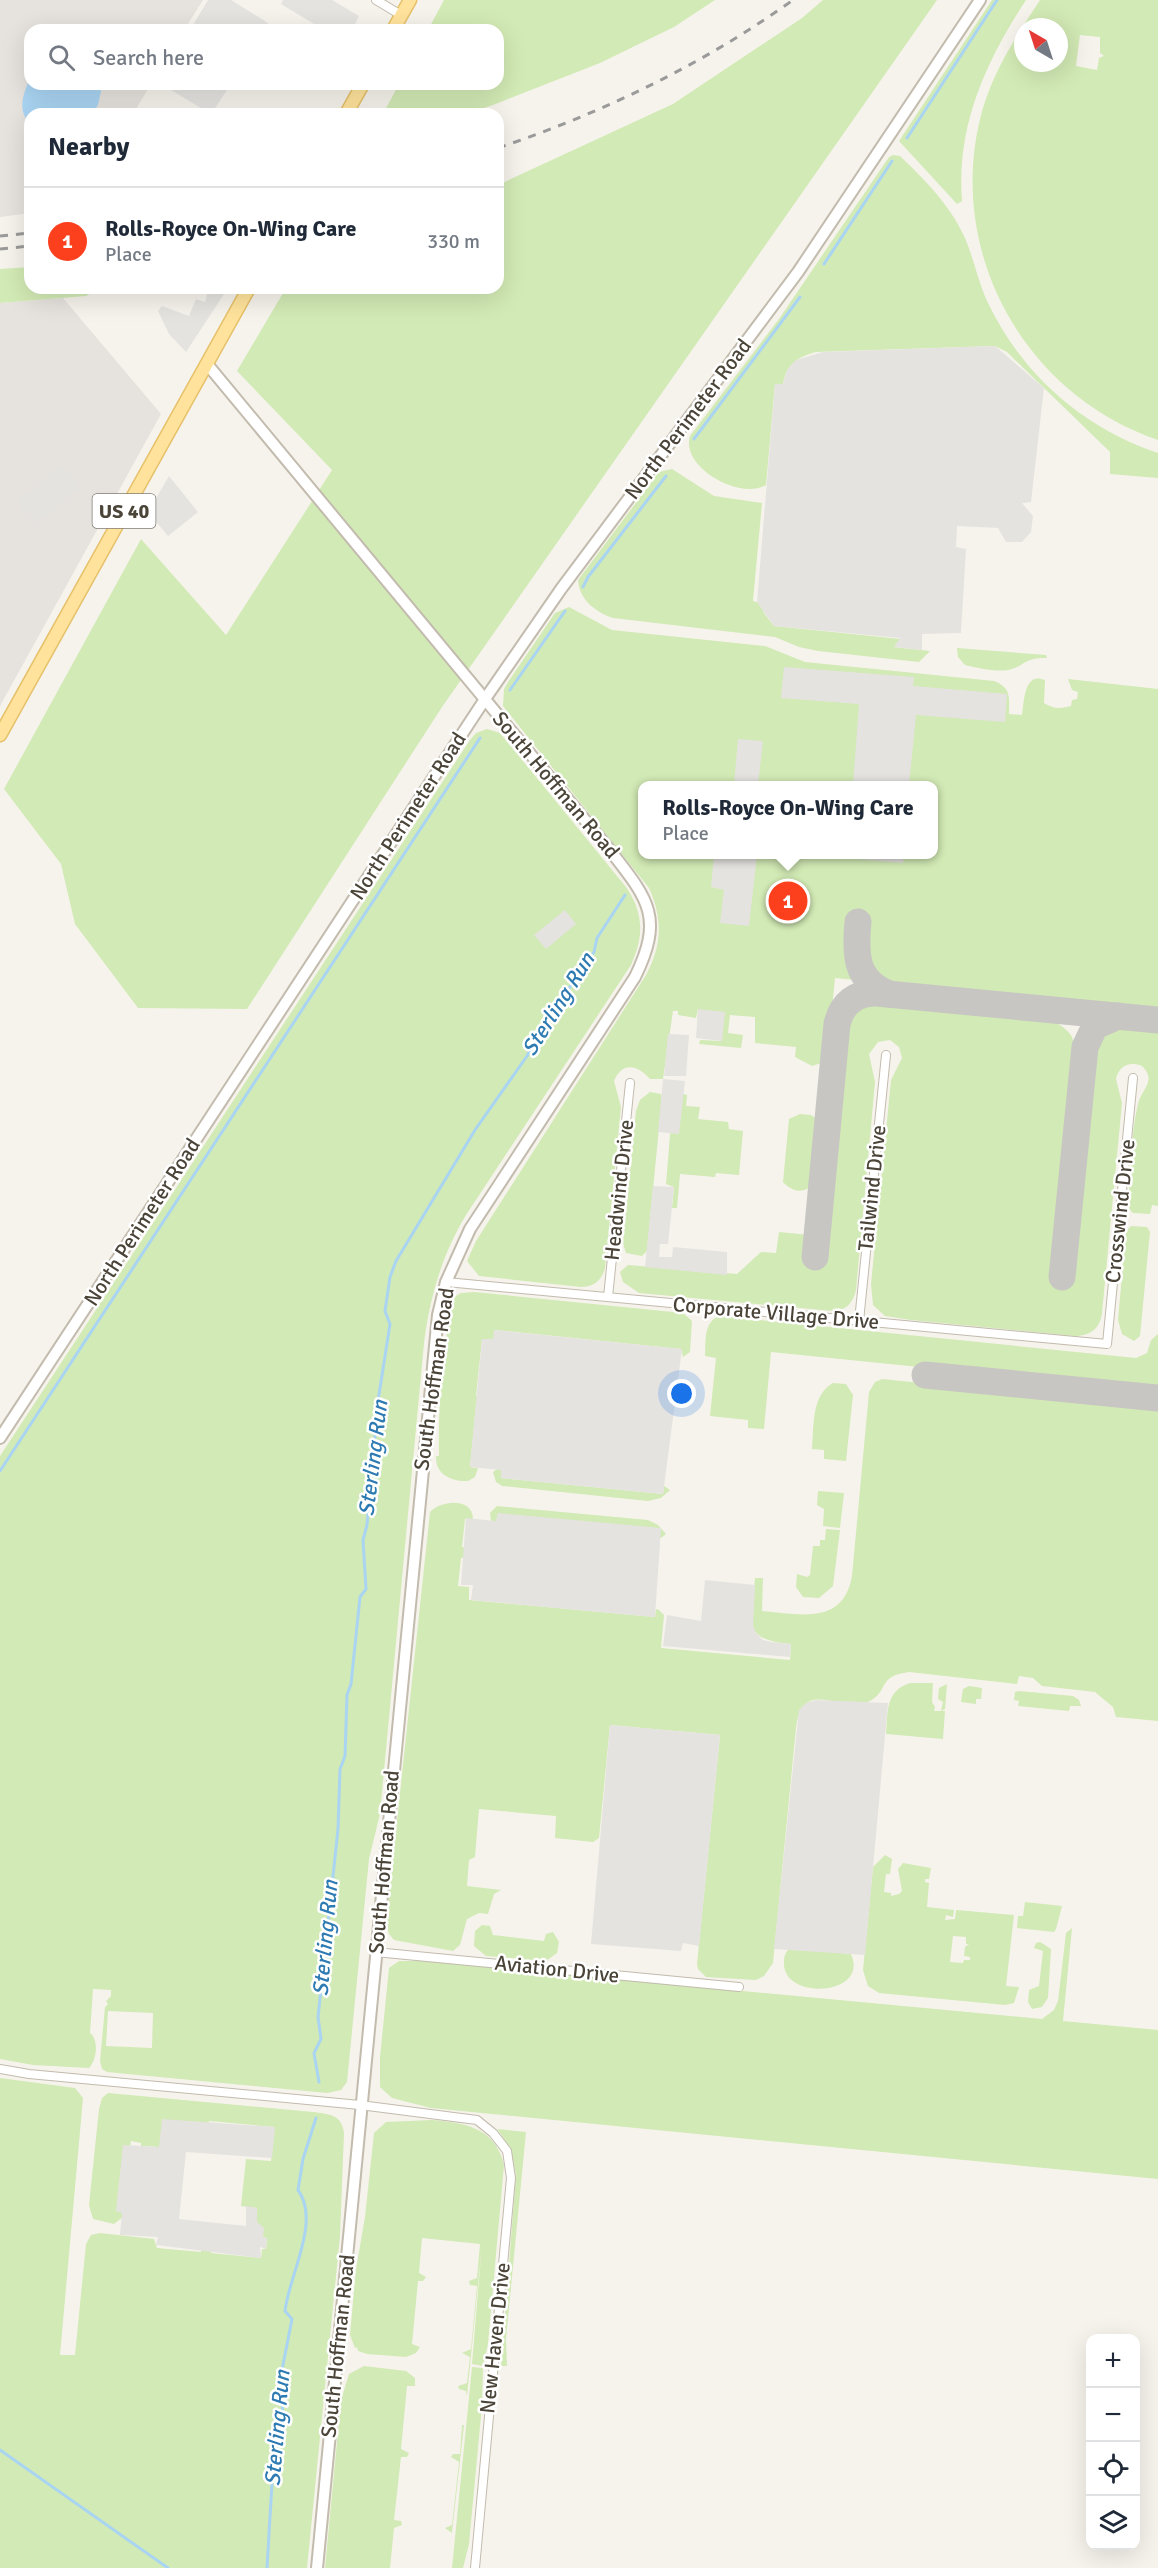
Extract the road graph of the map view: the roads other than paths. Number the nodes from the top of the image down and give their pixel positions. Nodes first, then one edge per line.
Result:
1 (376, 0) edge
2 (410, 0) edge
3 (980, 0) edge
4 (401, 15) junction
5 (396, 24) edge
6 (360, 90) edge
7 (349, 108) edge
8 (246, 294) edge
9 (207, 364) junction
10 (485, 699) junction
11 (0, 735) edge
12 (886, 1055) dead end
13 (1133, 1078) dead end
14 (630, 1083) dead end
15 (446, 1282) junction
16 (608, 1297) junction
17 (859, 1321) junction
18 (1107, 1344) joint
19 (0, 1438) edge
20 (375, 1952) junction
21 (739, 1987) dead end
22 (0, 2069) edge
23 (360, 2105) junction
24 (317, 2568) edge
25 (475, 2568) edge

1 - 4 street
2 - 4 main road
3 - 10 street, North Perimeter Road
4 - 5 main road
6 - 7 main road
8 - 9 main road, US 40
9 - 10 street, South Hoffman Road
9 - 11 main road, US 40
10 - 15 street, South Hoffman Road
10 - 19 street, North Perimeter Road
12 - 17 street, Tailwind Drive
13 - 18 street, Crosswind Drive
14 - 16 street, Headwind Drive
15 - 16 street, Corporate Village Drive
15 - 20 street, South Hoffman Road
16 - 17 street, Corporate Village Drive
17 - 18 street, Corporate Village Drive
20 - 21 street, Aviation Drive
20 - 23 street, South Hoffman Road
22 - 23 street
23 - 24 street, South Hoffman Road
23 - 25 street, New Haven Drive

